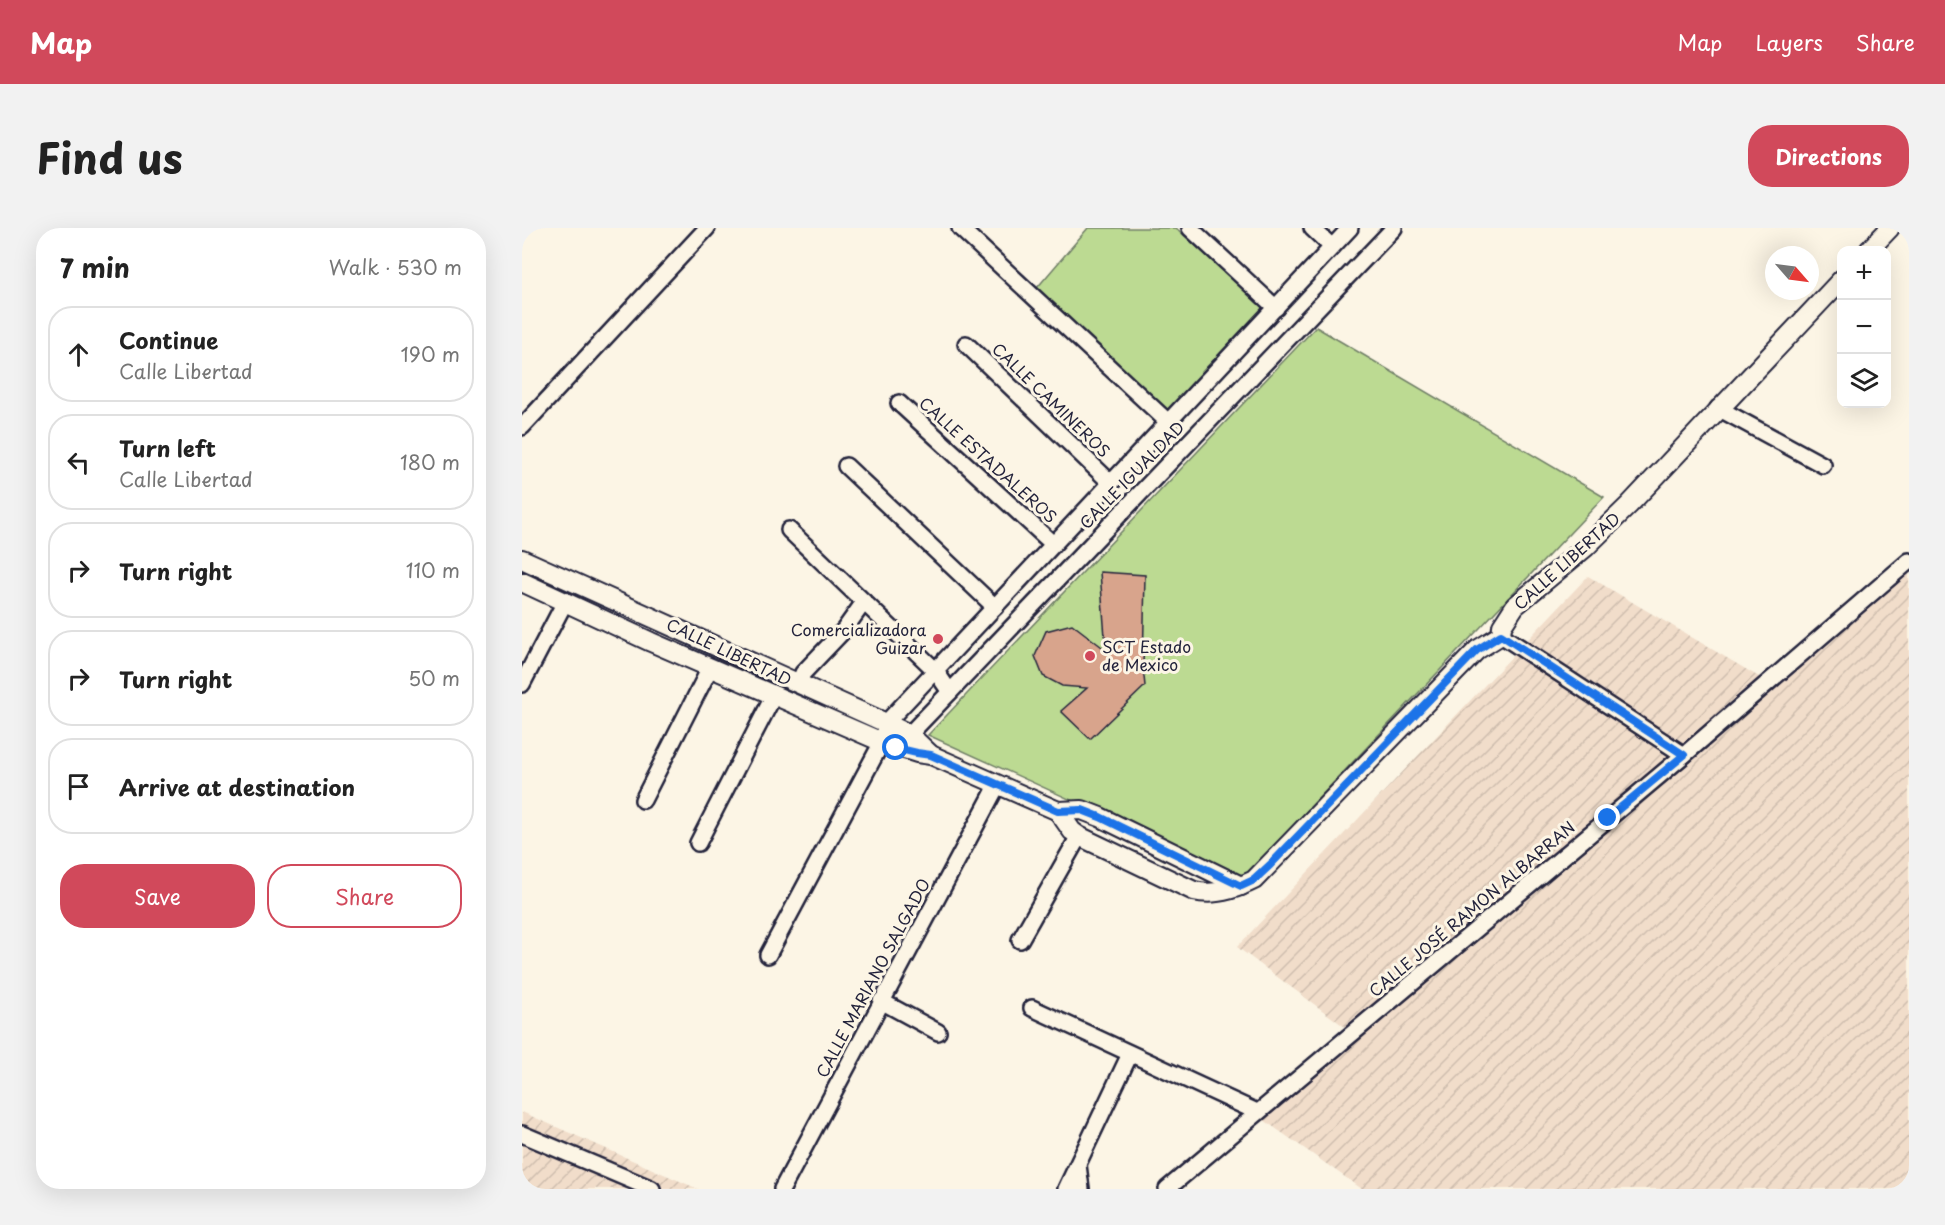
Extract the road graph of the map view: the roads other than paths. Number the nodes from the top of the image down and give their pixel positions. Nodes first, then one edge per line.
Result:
1 (707, 228) edge
2 (960, 228) edge
3 (1190, 228) edge
4 (1312, 228) edge
5 (1350, 228) edge
6 (1394, 228) edge
7 (1890, 228) edge
8 (1873, 246) edge
9 (1332, 247) junction
10 (1837, 284) edge
11 (1276, 308) junction
12 (966, 344) dead end
13 (899, 403) dead end
14 (1718, 408) junction
15 (1168, 422) junction
16 (522, 427) edge
17 (1823, 465) dead end
18 (846, 466) dead end
19 (1111, 483) junction
20 (789, 530) dead end
21 (1053, 544) junction
22 (522, 559) edge
23 (1909, 561) edge
24 (522, 582) edge
25 (565, 602) junction
26 (864, 602) junction
27 (995, 607) junction
28 (1501, 635) junction
29 (710, 668) junction
30 (935, 670) junction
31 (522, 684) edge
32 (798, 684) junction
33 (950, 692) junction
34 (774, 695) junction
35 (886, 723) junction
36 (909, 734) junction
37 (889, 745) junction
38 (931, 755) junction
39 (1684, 755) junction
40 (998, 784) junction
41 (643, 800) dead end
42 (1058, 811) junction
43 (1079, 836) junction
44 (698, 843) dead end
45 (1241, 886) junction
46 (1020, 940) dead end
47 (768, 955) dead end
48 (881, 1001) junction
49 (1032, 1008) dead end
50 (938, 1032) dead end
51 (1130, 1054) junction
52 (1257, 1112) junction
53 (522, 1134) edge
54 (1078, 1165) junction
55 (652, 1189) edge
56 (782, 1189) edge
57 (1066, 1189) edge
58 (1081, 1189) edge
59 (1167, 1189) edge

1 - 16 street
2 - 15 street
3 - 11 street
4 - 9 street
5 - 9 street, CALLE IGUALDAD
6 - 33 street, CALLE IGUALDAD
7 - 8 main road
9 - 11 street, CALLE IGUALDAD
10 - 14 main road, CALLE LIBERTAD
11 - 15 street, CALLE IGUALDAD
12 - 19 street, CALLE CAMINEROS
13 - 21 street, CALLE ESTADALEROS
14 - 17 street
14 - 28 main road, CALLE LIBERTAD
15 - 19 street, CALLE IGUALDAD
18 - 27 street
19 - 21 street, CALLE IGUALDAD
20 - 26 street
21 - 27 street, CALLE IGUALDAD
22 - 32 main road, CALLE LIBERTAD
23 - 39 street, CALLE JOSÉ RAMON ALBARRAN
24 - 25 main road, CALLE LIBERTAD
25 - 29 main road, CALLE LIBERTAD
25 - 31 street
26 - 30 street
26 - 32 street
27 - 30 street, CALLE IGUALDAD
28 - 39 street
28 - 45 main road, CALLE LIBERTAD
29 - 34 main road, CALLE LIBERTAD
29 - 41 street
30 - 33 street
30 - 35 street, CALLE IGUALDAD
32 - 35 main road, CALLE LIBERTAD
33 - 36 street, CALLE IGUALDAD
34 - 37 main road, CALLE LIBERTAD
34 - 44 street
35 - 36 main road, CALLE LIBERTAD
35 - 37 street
36 - 37 street, CALLE IGUALDAD
36 - 38 main road, CALLE LIBERTAD
37 - 38 main road, CALLE LIBERTAD
37 - 47 street
38 - 40 main road, CALLE LIBERTAD
39 - 52 street, CALLE JOSÉ RAMON ALBARRAN
40 - 42 main road, CALLE LIBERTAD
40 - 48 street, CALLE MARIANO SALGADO
42 - 43 main road, CALLE LIBERTAD
42 - 45 main road, CALLE LIBERTAD
43 - 45 main road, CALLE LIBERTAD
43 - 46 street
48 - 50 street
48 - 56 street, CALLE MARIANO SALGADO
49 - 51 street
51 - 52 street
51 - 54 street
52 - 59 street, CALLE JOSÉ RAMON ALBARRAN
53 - 55 street
54 - 57 street
54 - 58 street

